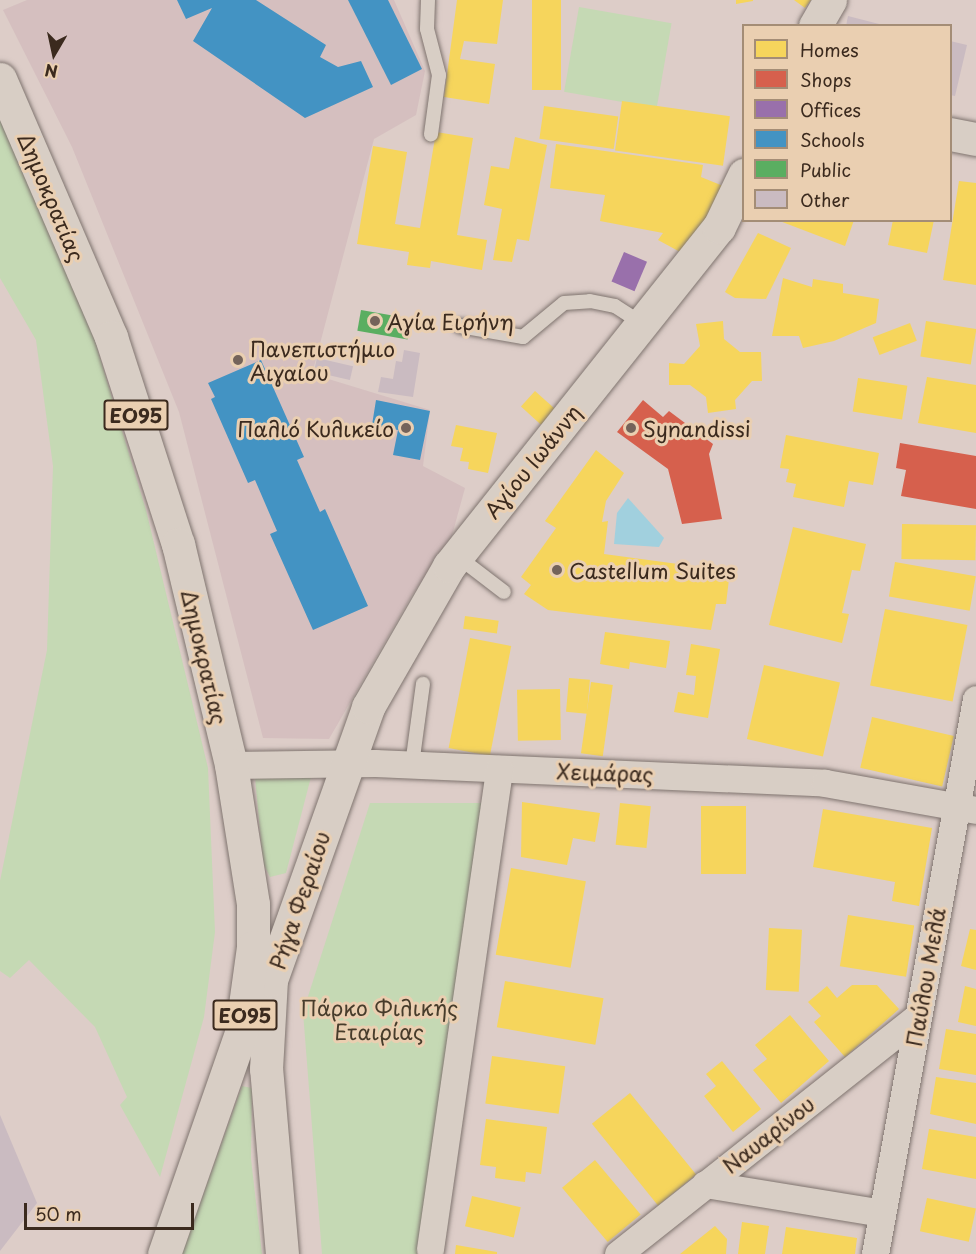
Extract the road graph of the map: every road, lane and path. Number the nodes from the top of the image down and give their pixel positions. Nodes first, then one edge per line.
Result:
1 (428, 0) edge
2 (830, 0) edge
3 (816, 24) edge
4 (0, 79) edge
5 (952, 134) edge
6 (432, 135) dead end
7 (976, 139) edge
8 (742, 179) edge
9 (643, 324) junction
10 (460, 327) dead end
11 (457, 556) junction
12 (504, 592) dead end
13 (423, 684) dead end
14 (976, 699) edge
15 (345, 764) junction
16 (231, 765) junction
17 (412, 765) junction
18 (499, 769) junction
19 (966, 808) edge
20 (918, 1016) junction
21 (705, 1184) junction
22 (882, 1213) junction
23 (430, 1249) dead end
24 (164, 1254) edge
25 (282, 1254) edge
26 (618, 1254) edge
27 (875, 1254) edge

1 - 6 lane
2 - 3 street
4 - 16 street, Δημοκρατίας / ΕΟ95
5 - 7 street
8 - 9 street, Αγίου Ιωάννη
9 - 10 lane
9 - 11 street, Αγίου Ιωάννη
11 - 12 lane
11 - 15 street, Αγίου Ιωάννη
13 - 17 lane
14 - 19 street, Παύλου Μελά
15 - 16 street, Χειμάρας
15 - 17 street, Χειμάρας
15 - 25 street, Ρήγα Φεραίου
16 - 24 street, Δημοκρατίας / ΕΟ95
17 - 18 street, Χειμάρας
18 - 19 street, Χειμάρας
18 - 23 street
19 - 20 street, Παύλου Μελά
20 - 21 street, Ναυαρίνου
20 - 22 street, Παύλου Μελά
21 - 22 street
21 - 26 street, Ναυαρίνου
22 - 27 street, Παύλου Μελά

